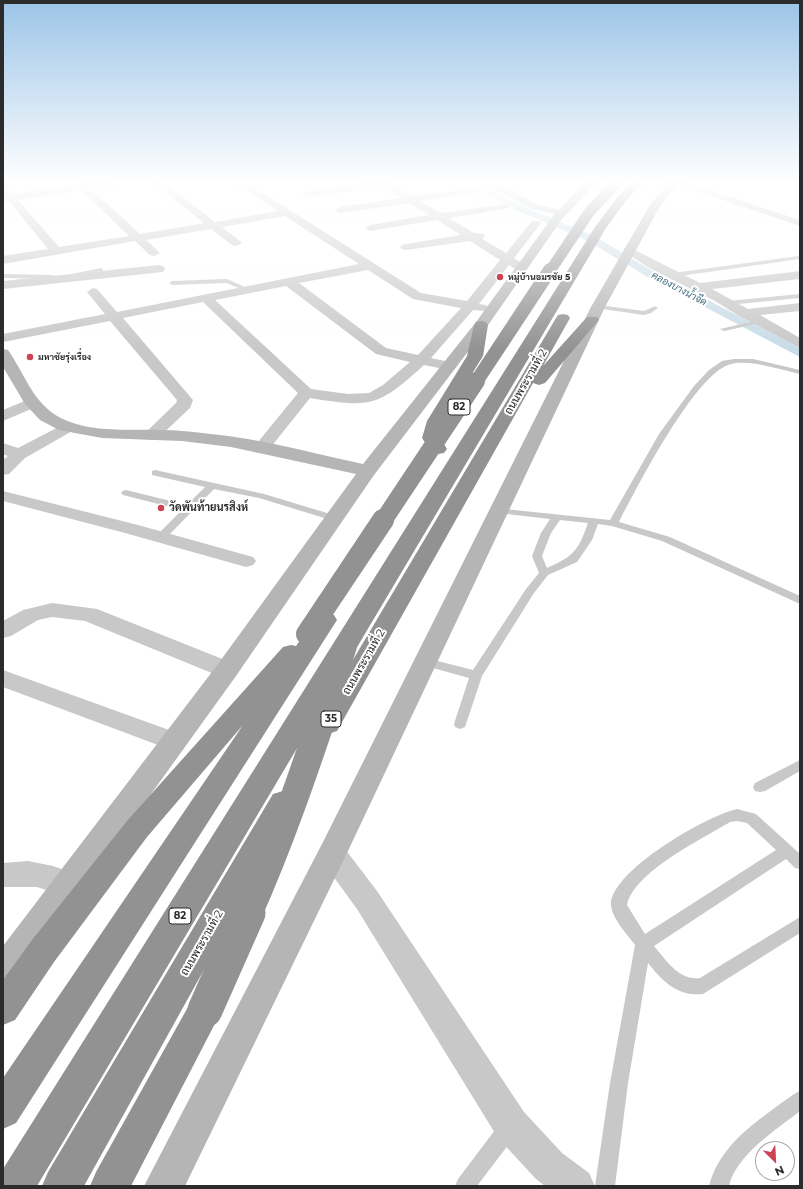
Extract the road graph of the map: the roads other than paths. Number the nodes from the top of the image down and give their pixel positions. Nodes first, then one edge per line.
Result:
1 (44, 238) edge
2 (133, 238) edge
3 (136, 238) edge
4 (230, 238) edge
5 (326, 238) edge
6 (436, 238) edge
7 (536, 238) edge
8 (572, 238) edge
9 (574, 238) edge
10 (594, 238) edge
11 (635, 238) edge
12 (488, 239) joint
13 (236, 243) dead end
14 (406, 247) dead end
15 (56, 251) junction
16 (628, 251) junction
17 (154, 253) dead end
18 (519, 258) junction
19 (798, 258) dead end
20 (3, 260) edge
21 (610, 260) junction
22 (368, 266) junction
23 (159, 269) dead end
24 (101, 270) dead end
25 (673, 275) junction
26 (800, 275) edge
27 (3, 276) edge
28 (289, 282) junction
29 (172, 283) dead end
30 (3, 285) edge
31 (699, 287) junction
32 (246, 289) junction
33 (93, 292) dead end
34 (800, 296) edge
35 (205, 297) junction
36 (728, 303) junction
37 (471, 306) junction
38 (800, 307) edge
39 (655, 308) dead end
40 (595, 313) junction
41 (112, 316) junction
42 (487, 317) junction
43 (751, 319) junction
44 (724, 329) dead end
45 (3, 338) edge
46 (800, 344) edge
47 (3, 353) edge
48 (423, 360) junction
49 (449, 366) junction
50 (800, 372) edge
51 (306, 393) junction
52 (32, 403) junction
53 (3, 416) edge
54 (68, 427) junction
55 (151, 435) junction
56 (3, 448) edge
57 (261, 448) junction
58 (438, 449) junction
59 (486, 451) junction
60 (19, 454) junction
61 (3, 470) edge
62 (367, 471) junction
63 (155, 473) dead end
64 (212, 485) junction
65 (126, 493) dead end
66 (3, 496) edge
67 (189, 509) junction
68 (498, 510) junction
69 (334, 518) junction
70 (556, 518) junction
71 (594, 521) junction
72 (613, 523) junction
73 (162, 536) junction
74 (246, 561) dead end
75 (544, 573) junction
76 (800, 600) edge
77 (3, 632) edge
78 (307, 634) junction
79 (346, 646) junction
80 (426, 662) junction
81 (227, 670) junction
82 (476, 676) junction
83 (3, 678) edge
84 (460, 724) dead end
85 (174, 742) junction
86 (800, 765) edge
87 (760, 787) dead end
88 (787, 851) junction
89 (332, 853) junction
90 (800, 863) edge
91 (3, 875) edge
92 (68, 884) junction
93 (800, 924) edge
94 (643, 944) junction
95 (3, 972) edge
96 (3, 1008) edge
97 (3, 1090) edge
98 (799, 1102) edge
99 (3, 1110) edge
100 (511, 1125) junction
101 (14, 1186) edge
102 (62, 1186) edge
103 (110, 1186) edge
104 (164, 1186) edge
105 (465, 1186) edge
106 (576, 1186) edge
107 (605, 1186) edge
108 (719, 1186) edge

1 - 15 street
2 - 15 street
3 - 17 street
4 - 13 street
5 - 22 street
6 - 14 street
7 - 18 main road
8 - 78 highway, 82, bridge
9 - 58 highway
10 - 79 highway, 82
11 - 16 main road, ถนนพระรามที่ 2 / 35
12 - 18 street
12 - 18 street
15 - 20 street
16 - 21 main road, ถนนพระรามที่ 2 / 35
16 - 25 street
18 - 37 street
18 - 42 main road
19 - 25 lane
21 - 40 main road, ถนนพระรามที่ 2 / 35
21 - 59 highway, ถนนพระรามที่ 2 / 35
22 - 28 street
22 - 37 street
23 - 30 street
24 - 27 lane
25 - 31 street
26 - 31 street
28 - 32 street
28 - 48 street
29 - 32 lane
31 - 36 street
32 - 35 street
33 - 41 street
34 - 36 lane
35 - 41 street
35 - 51 street
36 - 43 street
37 - 42 street
37 - 48 street
38 - 43 street
39 - 40 lane
40 - 59 highway
40 - 68 main road, ถนนพระรามที่ 2 / 35
41 - 45 street
41 - 55 street
42 - 49 main road
42 - 58 highway
43 - 44 lane
43 - 46 street
47 - 52 main road
48 - 49 street
48 - 51 street
49 - 62 main road
50 - 72 lane
51 - 57 street
52 - 53 street
52 - 54 main road
54 - 55 main road
54 - 60 street
55 - 57 main road
56 - 60 street
57 - 62 main road
58 - 99 highway
59 - 102 highway, ถนนพระรามที่ 2 / 35
60 - 61 street
62 - 69 main road
63 - 64 lane
64 - 67 lane
64 - 69 lane
65 - 67 lane
66 - 73 street
67 - 73 lane
68 - 70 lane
68 - 80 main road, ถนนพระรามที่ 2 / 35
69 - 81 main road
70 - 71 lane
70 - 75 lane
71 - 72 lane
71 - 75 lane
72 - 76 lane
73 - 74 street
75 - 82 lane
77 - 81 street
78 - 96 highway
78 - 97 highway, 82
79 - 101 highway, 82, bridge
79 - 103 highway, bridge
80 - 82 lane
80 - 89 main road, ถนนพระรามที่ 2 / 35
81 - 85 main road
82 - 84 lane
83 - 85 street
85 - 92 main road
86 - 87 lane
88 - 90 lane
88 - 94 lane
88 - 94 lane
89 - 100 street
89 - 104 main road, ถนนพระรามที่ 2 / 35
91 - 92 street
92 - 95 main road
93 - 94 lane
94 - 107 lane
98 - 108 lane
100 - 105 lane
100 - 106 street

